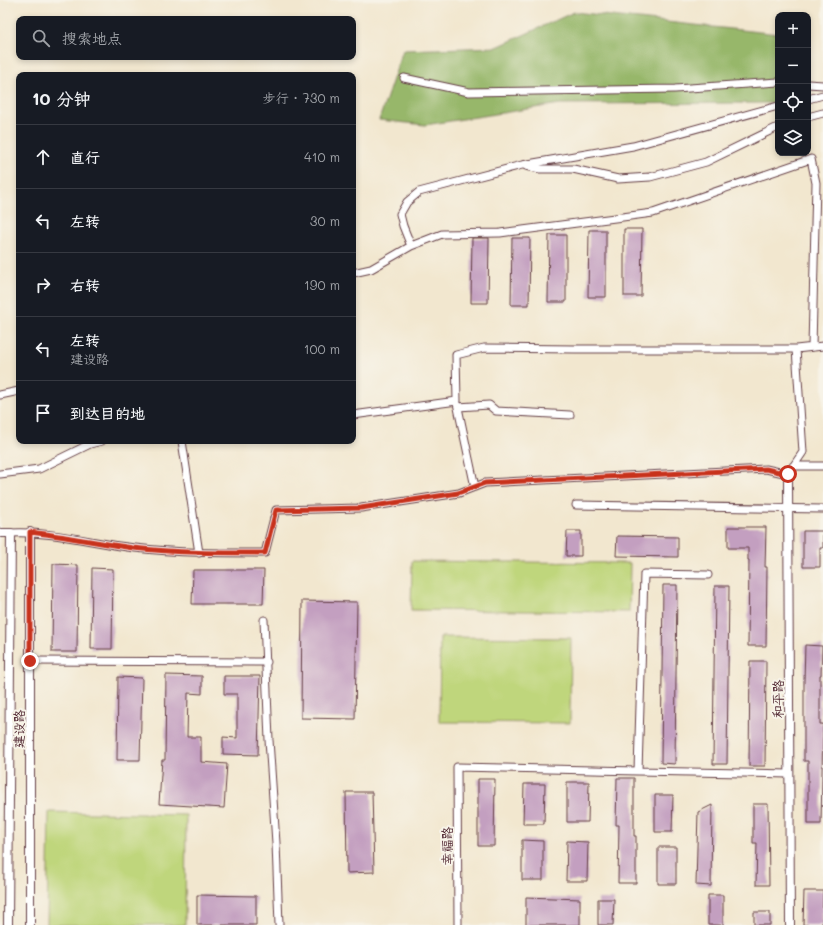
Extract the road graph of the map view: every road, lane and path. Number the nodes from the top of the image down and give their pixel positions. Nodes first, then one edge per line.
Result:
1 (404, 78) dead end
2 (775, 82) edge
3 (811, 84) edge
4 (823, 85) edge
5 (823, 95) edge
6 (811, 98) edge
7 (775, 107) edge
8 (823, 113) edge
9 (811, 115) edge
10 (775, 128) edge
11 (522, 165) junction
12 (411, 246) junction
13 (356, 272) edge
14 (823, 346) edge
15 (812, 347) junction
16 (796, 348) junction
17 (16, 392) edge
18 (0, 395) edge
19 (457, 404) junction
20 (356, 415) edge
21 (570, 415) dead end
22 (90, 444) edge
23 (182, 444) edge
24 (793, 466) junction
25 (823, 466) edge
26 (0, 474) edge
27 (788, 474) junction
28 (475, 487) junction
29 (576, 505) dead end
30 (788, 509) junction
31 (823, 509) edge
32 (30, 532) junction
33 (0, 533) edge
34 (11, 534) junction
35 (198, 553) junction
36 (708, 575) dead end
37 (264, 620) dead end
38 (30, 661) junction
39 (267, 662) junction
40 (638, 771) junction
41 (789, 774) junction
42 (8, 925) edge
43 (30, 925) edge
44 (279, 925) edge
45 (458, 925) edge
46 (790, 925) edge

1 - 2 street
3 - 4 street
5 - 6 street
7 - 11 street
8 - 9 street
10 - 11 street
11 - 12 street
12 - 13 street
12 - 15 street
14 - 15 street
15 - 16 street
16 - 19 street
16 - 24 street
17 - 18 street
19 - 20 street
19 - 21 street
19 - 28 street
22 - 26 street
23 - 35 street
24 - 25 street
24 - 27 street
27 - 28 street
27 - 30 street, 和平路
28 - 35 street
29 - 30 street
30 - 31 street
30 - 41 street, 和平路
32 - 34 street
32 - 35 street
32 - 38 street, 建设路
33 - 34 street
34 - 42 street, 建设路
36 - 40 street
37 - 39 street
38 - 39 street
38 - 43 street, 建设路
39 - 44 street
40 - 41 street
40 - 45 street, 幸福路
41 - 46 street, 和平路

